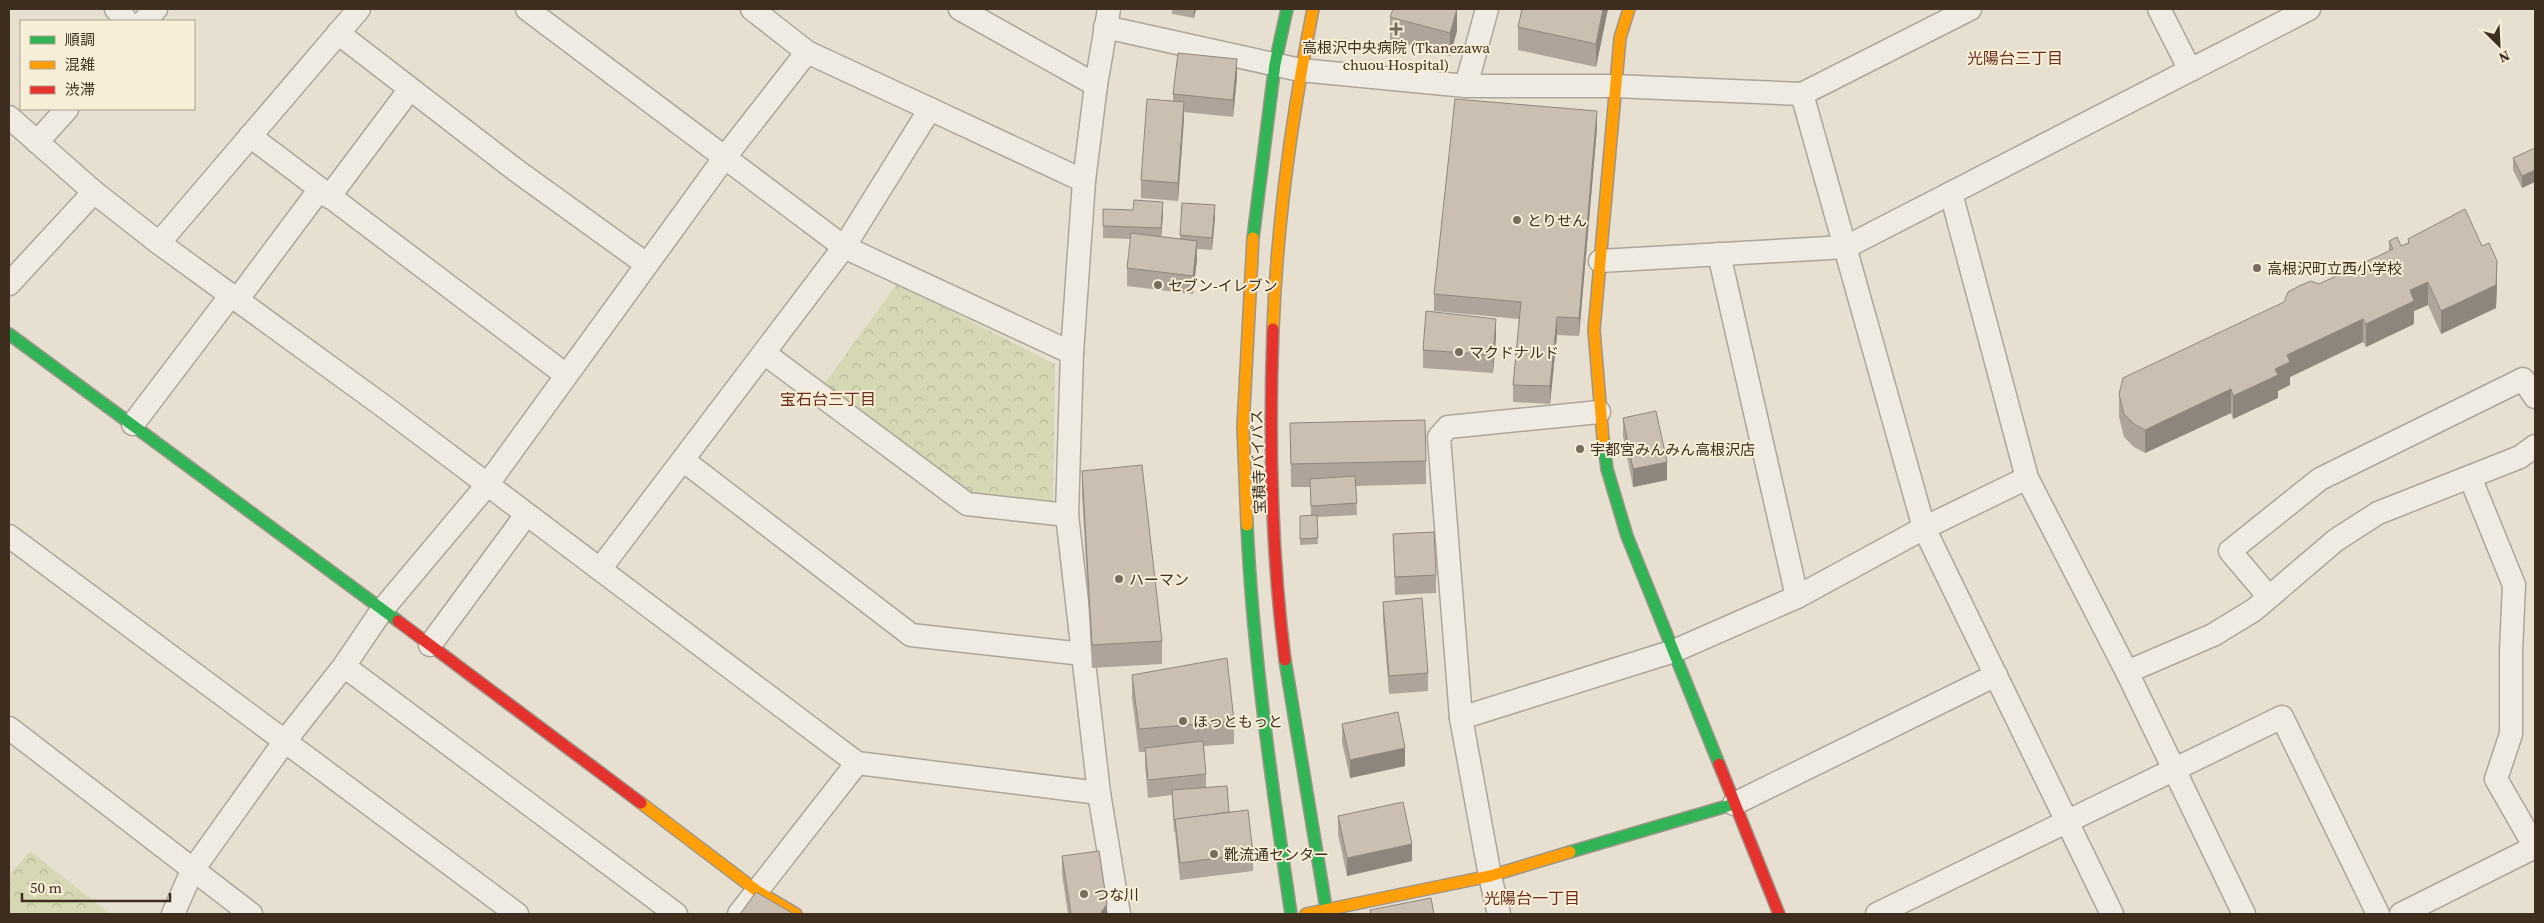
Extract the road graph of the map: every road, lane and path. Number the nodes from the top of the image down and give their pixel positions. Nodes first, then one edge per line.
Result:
1 (116, 9) edge
2 (156, 9) edge
3 (358, 9) edge
4 (527, 9) edge
5 (752, 9) edge
6 (960, 9) edge
7 (1286, 9) edge
8 (1313, 9) edge
9 (1487, 9) edge
10 (1629, 9) edge
11 (1970, 9) edge
12 (2160, 9) edge
13 (2309, 9) edge
14 (1107, 18) edge
15 (126, 20) edge
16 (145, 20) edge
17 (338, 32) junction
18 (807, 52) junction
19 (1274, 64) junction
20 (1300, 70) junction
21 (2190, 70) junction
22 (1096, 85) junction
23 (1466, 86) junction
24 (1614, 86) junction
25 (410, 89) junction
26 (1802, 94) junction
27 (930, 109) junction
28 (66, 110) edge
29 (9, 117) edge
30 (250, 136) junction
31 (37, 142) junction
32 (725, 157) junction
33 (1084, 181) junction
34 (94, 192) junction
35 (1952, 192) junction
36 (325, 193) junction
37 (159, 243) junction
38 (844, 247) junction
39 (1846, 247) junction
40 (1719, 254) junction
41 (1600, 261) junction
42 (646, 264) junction
43 (9, 284) edge
44 (234, 297) junction
45 (9, 334) edge
46 (1072, 353) junction
47 (764, 354) junction
48 (566, 375) junction
49 (2535, 397) edge
50 (1599, 412) junction
51 (133, 424) junction
52 (2535, 446) edge
53 (683, 460) junction
54 (2470, 477) junction
55 (2027, 478) junction
56 (486, 485) junction
57 (526, 514) junction
58 (1067, 515) junction
59 (1924, 528) junction
60 (9, 536) edge
61 (600, 569) junction
62 (1797, 597) junction
63 (2269, 597) junction
64 (382, 610) junction
65 (430, 645) junction
66 (1674, 651) junction
67 (1083, 654) junction
68 (344, 666) junction
69 (2126, 672) junction
70 (1996, 675) junction
71 (1461, 718) junction
72 (10, 731) edge
73 (285, 741) junction
74 (857, 763) junction
75 (2174, 770) junction
76 (1100, 793) junction
77 (1734, 804) junction
78 (2068, 823) junction
79 (192, 871) junction
80 (1490, 876) junction
81 (757, 891) junction
82 (1326, 912) edge
83 (173, 914) edge
84 (251, 914) edge
85 (517, 914) edge
86 (676, 914) edge
87 (739, 914) edge
88 (796, 914) edge
89 (1119, 914) edge
90 (1291, 914) edge
91 (1306, 914) edge
92 (1499, 914) edge
93 (1779, 914) edge
94 (1877, 914) edge
95 (2112, 914) edge
96 (2244, 914) edge
97 (2378, 914) edge
98 (2401, 914) edge

1 - 15 street
2 - 16 street
3 - 17 street
4 - 32 street
5 - 18 street
6 - 22 street
7 - 19 street, 宝積寺バイパス
8 - 20 street, 宝積寺バイパス
9 - 23 street
10 - 24 street
11 - 26 street
12 - 21 street
13 - 21 street
14 - 19 street
14 - 22 street
17 - 25 street
17 - 30 street
18 - 27 street
18 - 32 street
19 - 20 street
19 - 90 street, 宝積寺バイパス
20 - 23 street
20 - 82 street, 宝積寺バイパス
21 - 35 street
22 - 33 street
23 - 24 street
24 - 26 street
24 - 41 street
25 - 36 street
25 - 42 street
26 - 39 street
27 - 33 street
27 - 38 street
28 - 31 street
29 - 31 street
30 - 36 street
30 - 37 street
31 - 34 street
32 - 38 street
32 - 42 street
33 - 46 street
34 - 37 street
34 - 43 street
35 - 39 street
35 - 55 street
36 - 44 street
36 - 48 street
37 - 44 street
38 - 46 street
38 - 47 street
39 - 40 street
39 - 59 street
40 - 41 street
40 - 62 street
41 - 50 street
42 - 48 street
44 - 51 street
44 - 56 street
45 - 51 street
46 - 58 street
47 - 53 street
47 - 58 street
48 - 56 street
49 - 63 street
50 - 66 street
50 - 71 street
51 - 64 street
52 - 54 street
53 - 61 street
53 - 67 street
54 - 63 street
54 - 98 street
55 - 59 street
55 - 69 street
56 - 57 street
56 - 64 street
57 - 61 street
57 - 65 street
58 - 67 street
59 - 62 street
59 - 70 street
60 - 73 street
61 - 74 street
62 - 66 street
63 - 69 street
64 - 65 street
64 - 68 street
65 - 81 street
66 - 71 street
66 - 77 street
67 - 76 street
68 - 73 street
68 - 86 street
69 - 75 street
70 - 77 street
70 - 78 street
71 - 80 street
72 - 79 street
73 - 79 street
73 - 85 street
74 - 76 street
74 - 81 street
75 - 78 street
75 - 96 street
75 - 97 street
76 - 89 street
77 - 80 street
77 - 93 street
78 - 94 street
78 - 95 street
79 - 83 street
79 - 84 street
80 - 82 street
80 - 92 street
81 - 87 street
81 - 88 street
82 - 91 street

